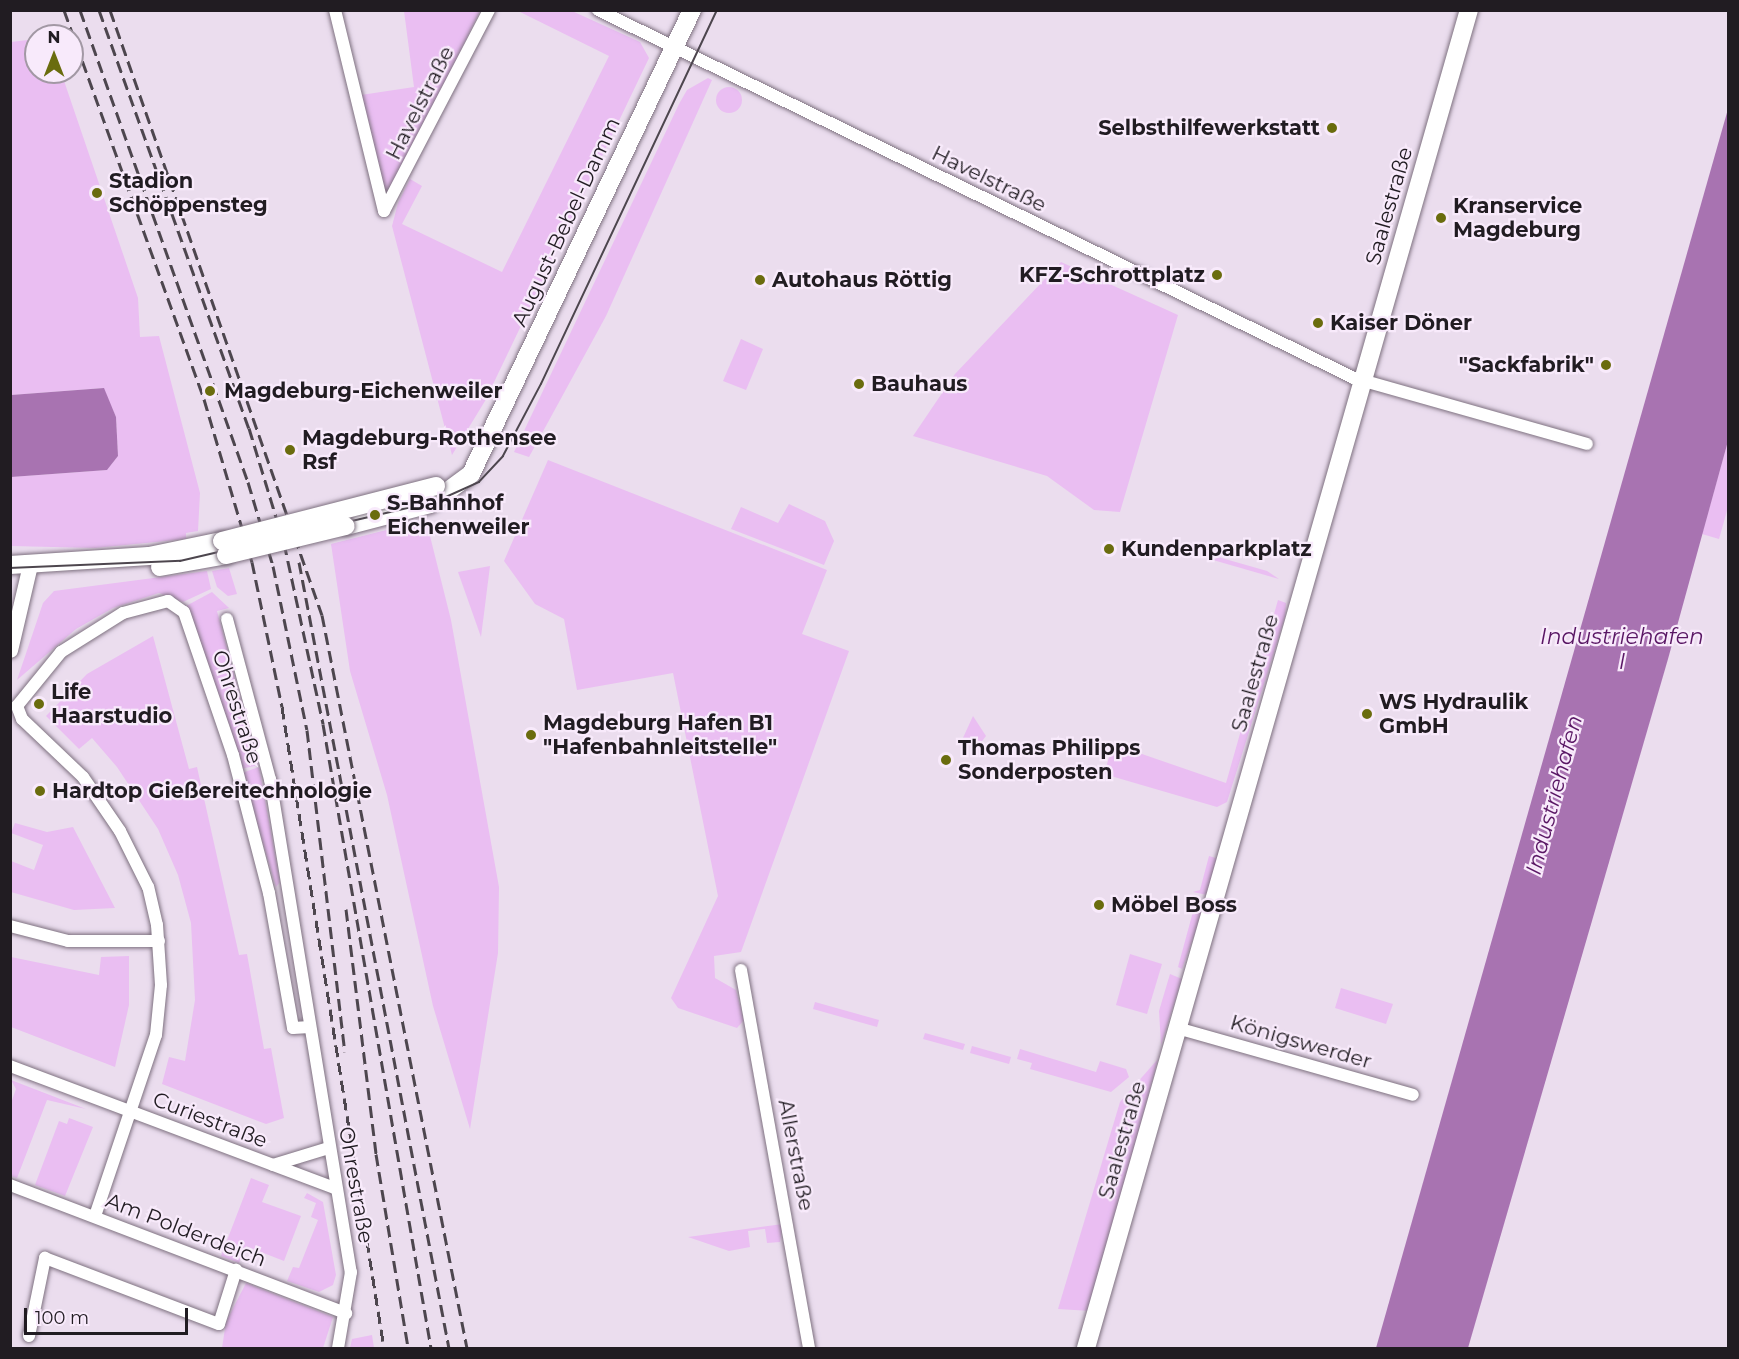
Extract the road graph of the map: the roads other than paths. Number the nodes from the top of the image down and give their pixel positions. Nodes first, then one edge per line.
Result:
1 (335, 10) edge
2 (489, 10) edge
3 (598, 10) edge
4 (692, 10) edge
5 (1469, 10) edge
6 (674, 48) junction
7 (1362, 381) junction
8 (1587, 444) dead end
9 (10, 565) edge
10 (30, 565) junction
11 (227, 619) dead end
12 (10, 650) edge
13 (290, 889) junction
14 (269, 893) junction
15 (10, 926) edge
16 (159, 941) junction
17 (741, 970) dead end
18 (310, 1028) junction
19 (1177, 1028) junction
20 (10, 1066) edge
21 (1413, 1095) dead end
22 (134, 1112) junction
23 (329, 1148) junction
24 (273, 1165) junction
25 (10, 1185) edge
26 (335, 1188) junction
27 (95, 1216) junction
28 (236, 1270) junction
29 (346, 1313) junction
30 (29, 1336) dead end
31 (338, 1348) edge
32 (808, 1348) edge
33 (1086, 1348) edge

1 - 2 street, Havelstraße
3 - 6 street, Havelstraße
4 - 6 main road, August-Bebel-Damm
5 - 7 main road, Saalestraße
6 - 7 street, Havelstraße
6 - 10 main road, August-Bebel-Damm, bridge
7 - 8 street, Havelstraße
7 - 19 main road, Saalestraße
9 - 10 main road
10 - 12 street
11 - 13 street, Ohrestraße
13 - 14 street
13 - 18 street, Ohrestraße
14 - 16 street, Ohrestraße
14 - 18 street, Ohrestraße
15 - 16 street
16 - 22 street
17 - 32 street, Allerstraße
18 - 23 street, Ohrestraße
19 - 21 street, Königswerder
19 - 33 main road, Saalestraße
20 - 22 street, Curiestraße
22 - 24 street, Curiestraße
22 - 27 street, Curiestraße
23 - 24 street, Curiestraße
23 - 26 street, Ohrestraße
24 - 26 street, Curiestraße
25 - 27 street, Am Polderdeich
26 - 29 street, Ohrestraße
27 - 28 street, Am Polderdeich
28 - 29 street, Am Polderdeich
28 - 30 street
29 - 31 street, Ohrestraße

